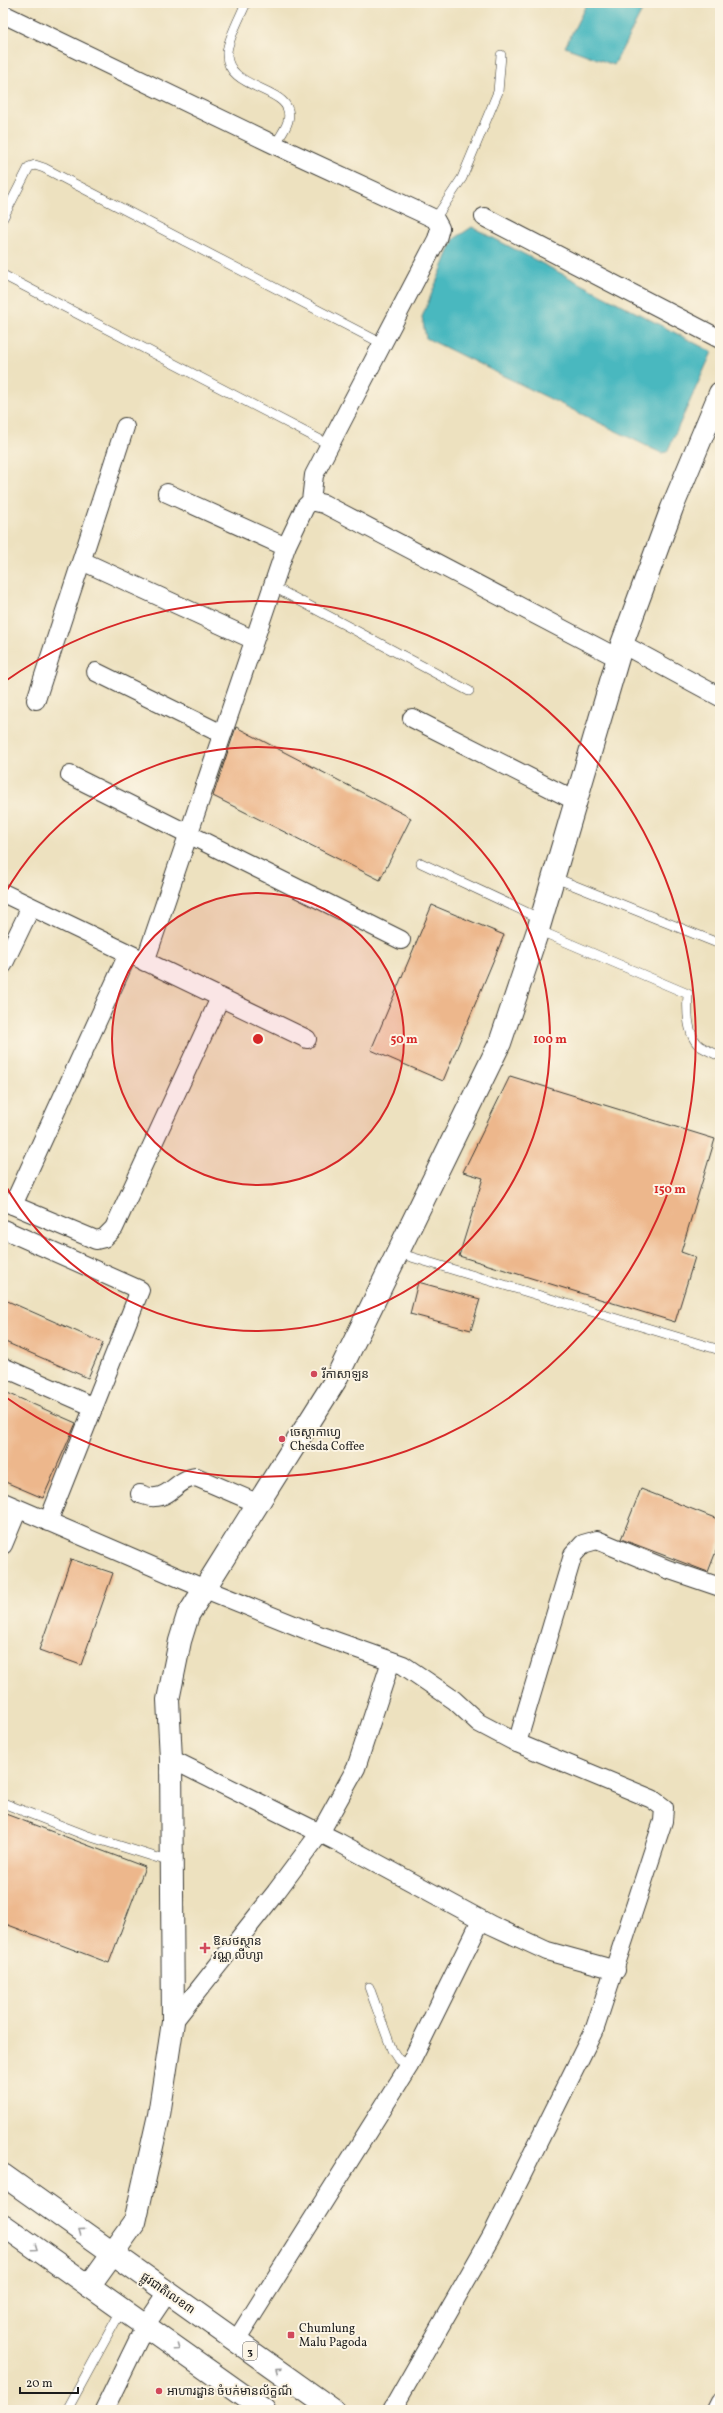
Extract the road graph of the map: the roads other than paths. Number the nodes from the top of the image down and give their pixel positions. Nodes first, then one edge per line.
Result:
1 (246, 3) edge
2 (3, 14) edge
3 (501, 55) dead end
4 (274, 145) junction
5 (484, 217) dead end
6 (3, 218) edge
7 (435, 219) junction
8 (3, 275) edge
9 (720, 339) edge
10 (383, 344) junction
11 (720, 392) edge
12 (126, 427) dead end
13 (330, 445) junction
14 (167, 493) dead end
15 (311, 501) junction
16 (286, 548) junction
17 (82, 561) junction
18 (272, 586) junction
19 (254, 640) junction
20 (620, 651) junction
21 (96, 672) dead end
22 (469, 691) dead end
23 (720, 696) edge
24 (36, 700) dead end
25 (412, 718) dead end
26 (222, 734) junction
27 (70, 775) dead end
28 (576, 801) junction
29 (188, 834) junction
30 (421, 863) dead end
31 (553, 877) junction
32 (3, 893) edge
33 (31, 907) junction
34 (539, 924) junction
35 (400, 940) dead end
36 (720, 944) edge
37 (128, 954) junction
38 (145, 962) junction
39 (3, 965) edge
40 (220, 998) junction
41 (308, 1039) dead end
42 (720, 1056) edge
43 (8, 1203) edge
44 (3, 1229) edge
45 (396, 1253) junction
46 (720, 1350) edge
47 (3, 1367) edge
48 (94, 1407) junction
49 (140, 1494) dead end
50 (258, 1504) junction
51 (11, 1506) edge
52 (48, 1522) junction
53 (3, 1546) edge
54 (720, 1587) edge
55 (205, 1588) junction
56 (391, 1661) junction
57 (517, 1743) junction
58 (171, 1759) junction
59 (3, 1803) edge
60 (320, 1833) junction
61 (171, 1862) junction
62 (482, 1920) junction
63 (616, 1970) junction
64 (369, 1987) dead end
65 (174, 2022) junction
66 (409, 2066) junction
67 (3, 2175) edge
68 (3, 2225) edge
69 (112, 2254) junction
70 (89, 2286) junction
71 (168, 2292) junction
72 (122, 2310) junction
73 (145, 2326) junction
74 (236, 2341) junction
75 (720, 2402) edge
76 (67, 2410) edge
77 (104, 2410) edge
78 (264, 2410) edge
79 (332, 2410) edge
80 (392, 2410) edge
81 (716, 2410) edge

1 - 4 lane
2 - 4 street
3 - 7 lane
4 - 7 street
5 - 9 street
6 - 10 lane
7 - 10 street
8 - 13 lane
10 - 13 street
11 - 20 main road
12 - 17 street
13 - 15 street
14 - 16 street
15 - 16 street
15 - 20 street
16 - 18 street
17 - 19 street
17 - 24 street
18 - 19 street
18 - 22 lane
19 - 26 street
20 - 23 street
20 - 28 main road
21 - 26 street
25 - 28 street
26 - 29 street
27 - 29 street
28 - 31 main road
29 - 35 street
29 - 38 street
30 - 34 lane
31 - 34 main road
31 - 36 lane
32 - 33 street
33 - 37 street
33 - 39 street
34 - 42 lane
34 - 45 main road
37 - 38 street
37 - 43 street
38 - 40 street
40 - 41 street
40 - 43 street
44 - 48 street
45 - 46 lane
45 - 50 main road
47 - 48 street
48 - 52 street
49 - 50 street
50 - 55 main road
51 - 52 street
51 - 53 street
52 - 55 street
54 - 57 street
55 - 56 street
55 - 58 main road
56 - 57 street
56 - 60 street
57 - 63 street
58 - 60 street
58 - 61 main road
59 - 61 lane
60 - 62 street
60 - 65 street
61 - 65 main road
62 - 63 street
62 - 66 street
63 - 80 street
64 - 66 lane
65 - 69 main road
66 - 74 street
69 -> 67 main road, ផ្លូវជាតិលេខ៣ / 3
68 -> 70 main road
69 - 70 main road
69 - 71 main road, ផ្លូវជាតិលេខ៣ / 3
70 - 72 main road
71 - 73 street
71 - 74 main road, ផ្លូវជាតិលេខ៣ / 3
72 - 73 main road
72 - 76 lane
73 - 77 street
73 -> 78 main road
79 -> 74 main road, ផ្លូវជាតិលេខ៣ / 3
75 - 81 street

